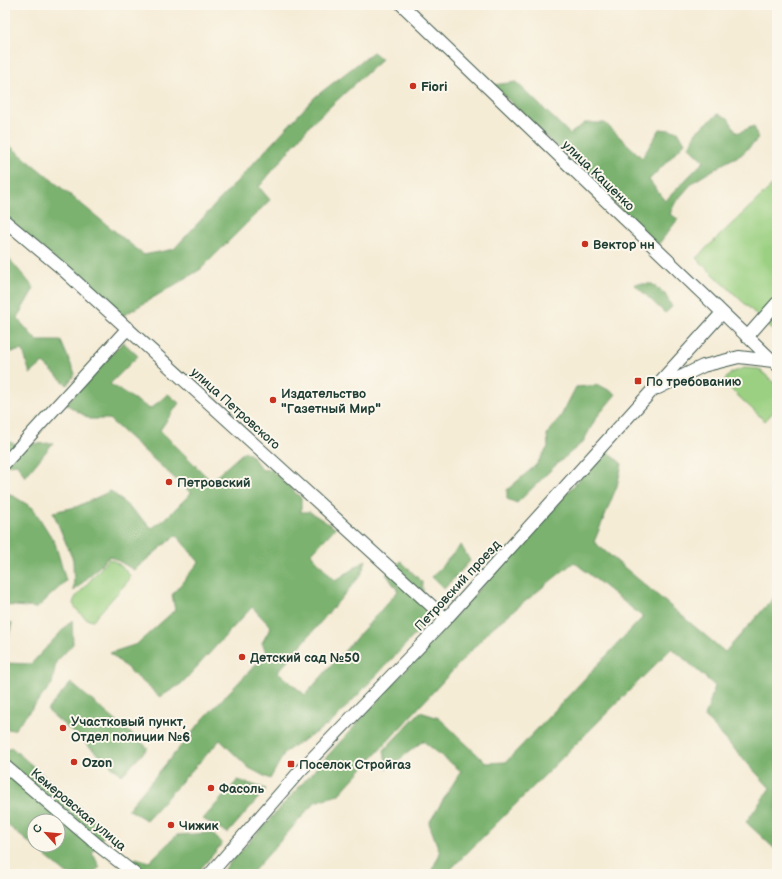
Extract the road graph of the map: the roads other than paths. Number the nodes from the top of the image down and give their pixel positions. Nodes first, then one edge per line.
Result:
1 (402, 5) edge
2 (5, 221) edge
3 (777, 303) edge
4 (722, 313) junction
5 (128, 328) junction
6 (747, 337) junction
7 (775, 363) edge
8 (652, 391) junction
9 (5, 463) edge
10 (446, 619) junction
11 (5, 766) edge
12 (135, 874) edge
13 (210, 874) edge

1 - 4 street, улица Кащенко
2 - 5 street, улица Петровского
3 - 6 street
4 - 6 street, улица Кащенко
4 - 8 street, Петровский проезд
5 - 9 street
5 - 10 street, улица Петровского
6 - 7 street, улица Кащенко
7 - 8 street
8 - 10 street, Петровский проезд
10 - 13 street, Петровский проезд
11 - 12 street, Кемеровская улица

